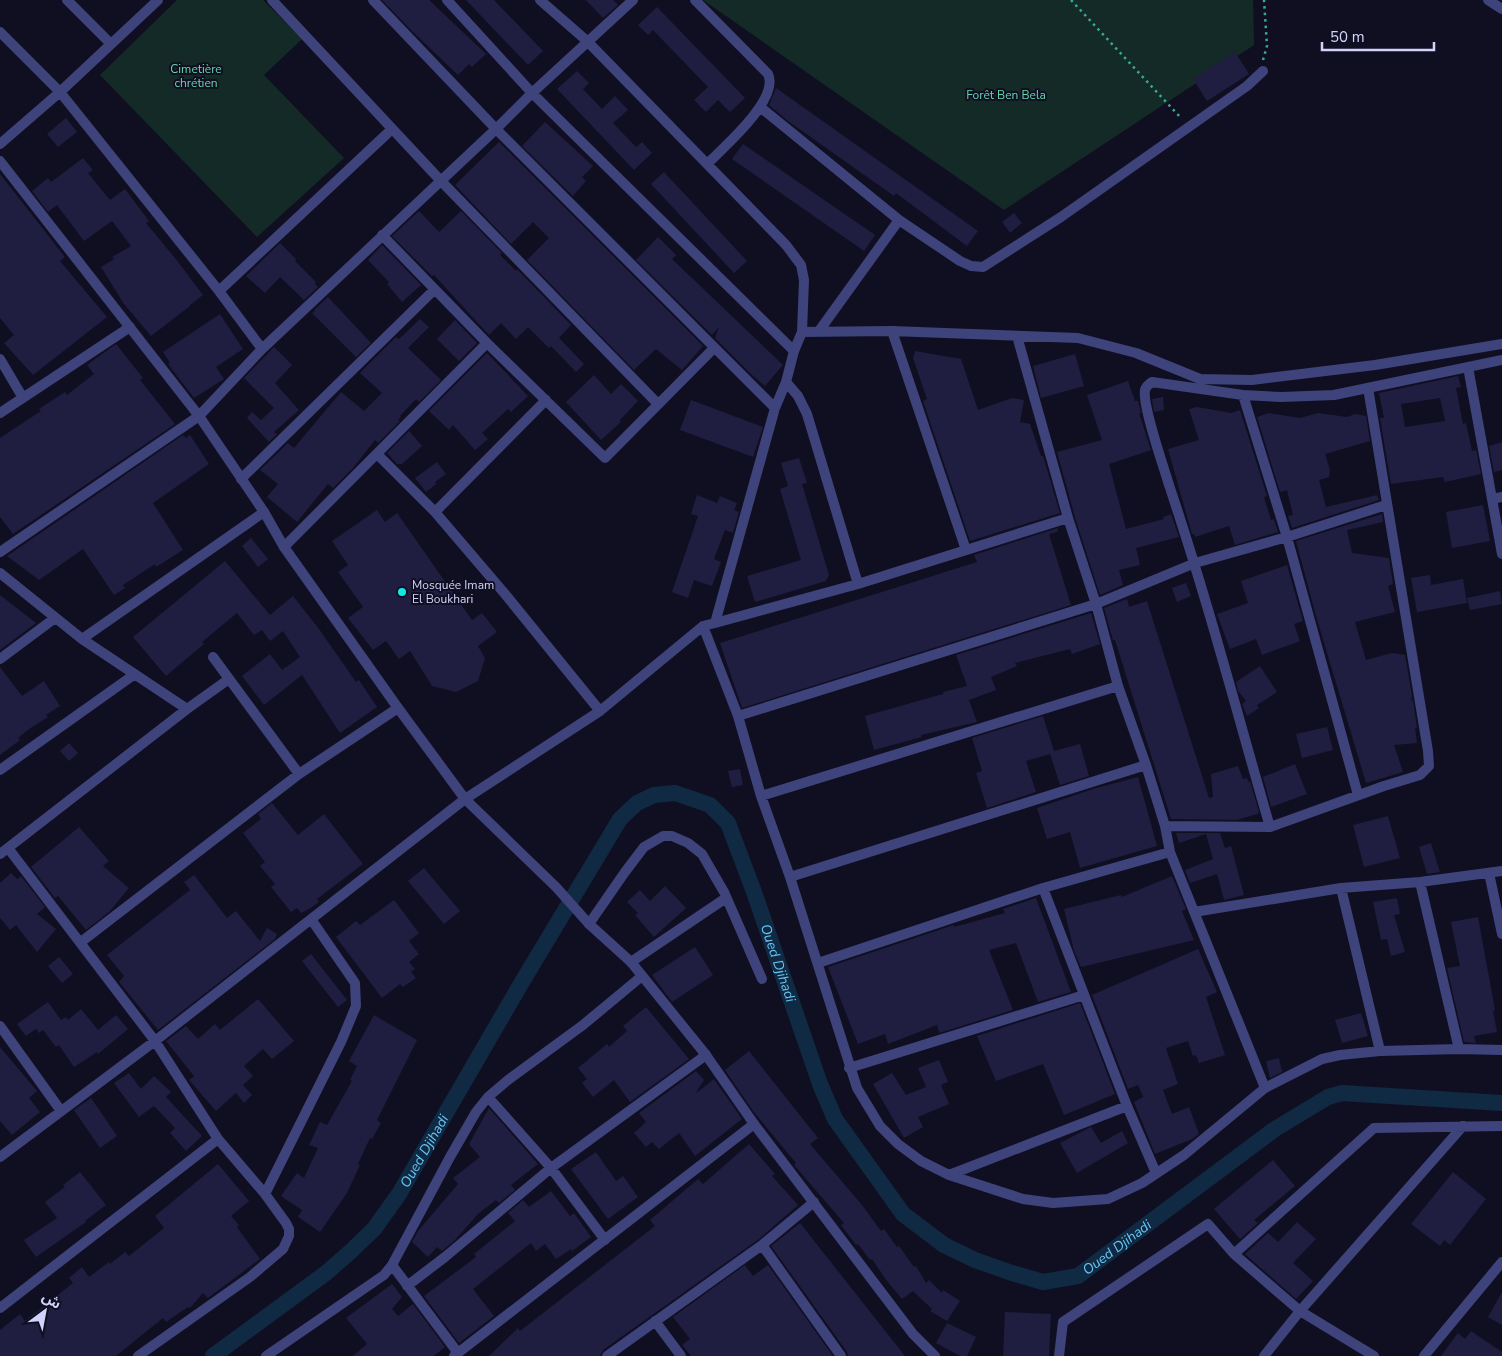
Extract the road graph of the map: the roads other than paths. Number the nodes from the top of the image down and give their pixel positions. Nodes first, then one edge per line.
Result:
1 (67, 0) edge
2 (158, 0) edge
3 (272, 0) edge
4 (373, 0) edge
5 (447, 0) edge
6 (540, 0) edge
7 (633, 0) edge
8 (695, 0) edge
9 (1488, 0) edge
10 (1502, 9) edge
11 (0, 32) edge
12 (587, 41) junction
13 (111, 44) junction
14 (1263, 72) road end
15 (60, 92) junction
16 (532, 93) junction
17 (760, 107) junction
18 (392, 128) junction
19 (496, 129) junction
20 (0, 144) edge
21 (0, 161) edge
22 (707, 164) junction
23 (441, 181) junction
24 (899, 220) junction
25 (382, 236) junction
26 (434, 290) junction
27 (219, 291) junction
28 (130, 327) junction
29 (819, 331) junction
30 (892, 331) junction
31 (802, 332) junction
32 (1017, 336) junction
33 (487, 342) junction
34 (1502, 344) edge
35 (714, 348) junction
36 (262, 349) junction
37 (794, 351) junction
38 (0, 359) edge
39 (1502, 360) edge
40 (1468, 367) junction
41 (786, 382) junction
42 (1368, 388) junction
43 (1243, 395) junction
44 (23, 398) junction
45 (546, 400) junction
46 (658, 404) junction
47 (775, 408) junction
48 (0, 413) edge
49 (199, 416) junction
50 (377, 454) junction
51 (241, 479) junction
52 (1497, 498) edge
53 (1386, 505) junction
54 (264, 512) junction
55 (434, 512) junction
56 (1068, 518) junction
57 (1287, 537) junction
58 (284, 547) junction
59 (966, 550) junction
60 (0, 552) edge
61 (1502, 554) edge
62 (1195, 562) junction
63 (0, 573) edge
64 (858, 584) junction
65 (1096, 604) junction
66 (55, 618) junction
67 (715, 623) junction
68 (703, 626) junction
69 (82, 639) junction
70 (213, 657) dead end
71 (0, 659) edge
72 (135, 674) junction
73 (229, 680) junction
74 (1118, 686) junction
75 (398, 708) junction
76 (187, 709) junction
77 (600, 711) junction
78 (738, 716) junction
79 (1146, 765) junction
80 (0, 770) edge
81 (299, 774) junction
82 (1358, 795) junction
83 (761, 796) junction
84 (465, 799) junction
85 (1164, 826) junction
86 (1270, 827) junction
87 (4, 851) edge
88 (1170, 852) junction
89 (1502, 870) edge
90 (1489, 873) junction
91 (790, 877) junction
92 (1420, 882) junction
93 (1043, 888) junction
94 (1341, 888) junction
95 (726, 898) junction
96 (1194, 912) junction
97 (311, 919) junction
98 (589, 924) junction
99 (1502, 934) edge
100 (81, 942) junction
101 (631, 962) junction
102 (818, 964) junction
103 (642, 976) junction
104 (762, 979) dead end
105 (1084, 995) junction
106 (0, 1026) edge
107 (155, 1041) junction
108 (1459, 1049) junction
109 (1502, 1050) edge
110 (1380, 1051) junction
111 (706, 1055) junction
112 (849, 1068) junction
113 (1265, 1088) junction
114 (488, 1097) junction
115 (1127, 1106) junction
116 (61, 1111) junction
117 (754, 1124) junction
118 (1463, 1126) junction
119 (1502, 1126) edge
120 (218, 1139) junction
121 (1, 1154) edge
122 (551, 1168) junction
123 (1156, 1173) junction
124 (950, 1175) junction
125 (265, 1194) junction
126 (814, 1202) junction
127 (605, 1240) junction
128 (762, 1245) junction
129 (1234, 1254) junction
130 (1502, 1262) edge
131 (392, 1265) junction
132 (407, 1286) junction
133 (0, 1308) edge
134 (1300, 1311) junction
135 (655, 1321) junction
136 (456, 1355) edge
137 (138, 1356) edge
138 (266, 1356) edge
139 (607, 1356) edge
140 (681, 1356) edge
141 (841, 1356) edge
142 (935, 1356) edge
143 (1059, 1356) edge
144 (1264, 1356) edge
145 (1374, 1356) edge
146 (1424, 1356) edge

1 - 13 street
2 - 13 street
3 - 18 street
4 - 19 street
5 - 16 street
6 - 12 street
7 - 12 street
8 - 17 street
9 - 10 street
11 - 15 street
12 - 16 street
12 - 22 street
13 - 15 street
14 - 24 street
15 - 20 street
15 - 27 street
16 - 19 street
16 - 37 street
17 - 22 street
17 - 24 street
18 - 23 street
18 - 27 street
19 - 23 street
19 - 35 street
21 - 28 street
22 - 31 street
23 - 25 street
23 - 46 street
24 - 29 street
25 - 26 street
25 - 36 street
26 - 33 street
26 - 51 street
27 - 36 street
28 - 44 street
28 - 49 street
29 - 30 street
29 - 31 street
30 - 32 street
30 - 59 street
31 - 37 street
32 - 34 street
32 - 56 street
33 - 45 street
33 - 50 street
35 - 46 street
35 - 47 street
36 - 49 street
37 - 41 street
38 - 44 street
39 - 40 street
40 - 42 street
40 - 52 street
41 - 47 street
41 - 64 street
42 - 43 street
42 - 53 street
43 - 57 street
43 - 62 street
44 - 48 street
45 - 46 street
45 - 55 street
47 - 67 street
49 - 51 street
49 - 60 street
50 - 55 street
50 - 58 street
51 - 54 street
52 - 61 street
53 - 57 street
53 - 82 street
54 - 58 street
54 - 69 street
55 - 77 street
56 - 59 street
56 - 65 street
57 - 62 street
57 - 82 street
58 - 75 street
59 - 64 street
62 - 65 street
62 - 86 street
63 - 66 street
64 - 67 street
65 - 74 street
65 - 78 street
66 - 69 street
66 - 71 street
67 - 68 street
68 - 77 street
68 - 78 street
69 - 72 street
70 - 73 street
72 - 76 street
72 - 80 street
73 - 76 street
73 - 81 street
74 - 79 street
74 - 83 street
75 - 81 street
75 - 84 street
76 - 87 street
77 - 84 street
78 - 83 street
79 - 85 street
79 - 91 street
81 - 100 street
82 - 86 street
83 - 91 street
84 - 97 street
84 - 98 street
85 - 86 street
85 - 88 street
87 - 100 street
88 - 93 street
88 - 96 street
89 - 90 street
90 - 92 street
90 - 99 street
91 - 102 street
92 - 94 street
92 - 108 street
93 - 102 street
93 - 105 street
94 - 96 street
94 - 110 street
95 - 98 street
95 - 101 street
95 - 104 street
96 - 113 street
97 - 107 street
97 - 125 street
98 - 101 street
100 - 107 street
101 - 103 street
102 - 112 street
103 - 111 street
103 - 114 street
105 - 112 street
105 - 115 street
106 - 116 street
107 - 116 street
107 - 120 street
108 - 109 street
108 - 110 street
110 - 113 street
111 - 117 street
111 - 122 street
112 - 124 street
113 - 123 street
114 - 122 street
114 - 131 street
115 - 123 street
115 - 124 street
116 - 121 street
117 - 126 street
117 - 127 street
118 - 119 street
118 - 129 street
118 - 134 street
120 - 125 street
120 - 133 street
122 - 127 street
122 - 132 street
123 - 124 street
125 - 137 street
126 - 128 street
126 - 142 street
127 - 136 street
128 - 135 street
128 - 141 street
129 - 134 street
129 - 143 street
130 - 146 street
131 - 132 street
131 - 138 street
132 - 136 street
134 - 144 street
134 - 145 street
135 - 139 street
135 - 140 street

